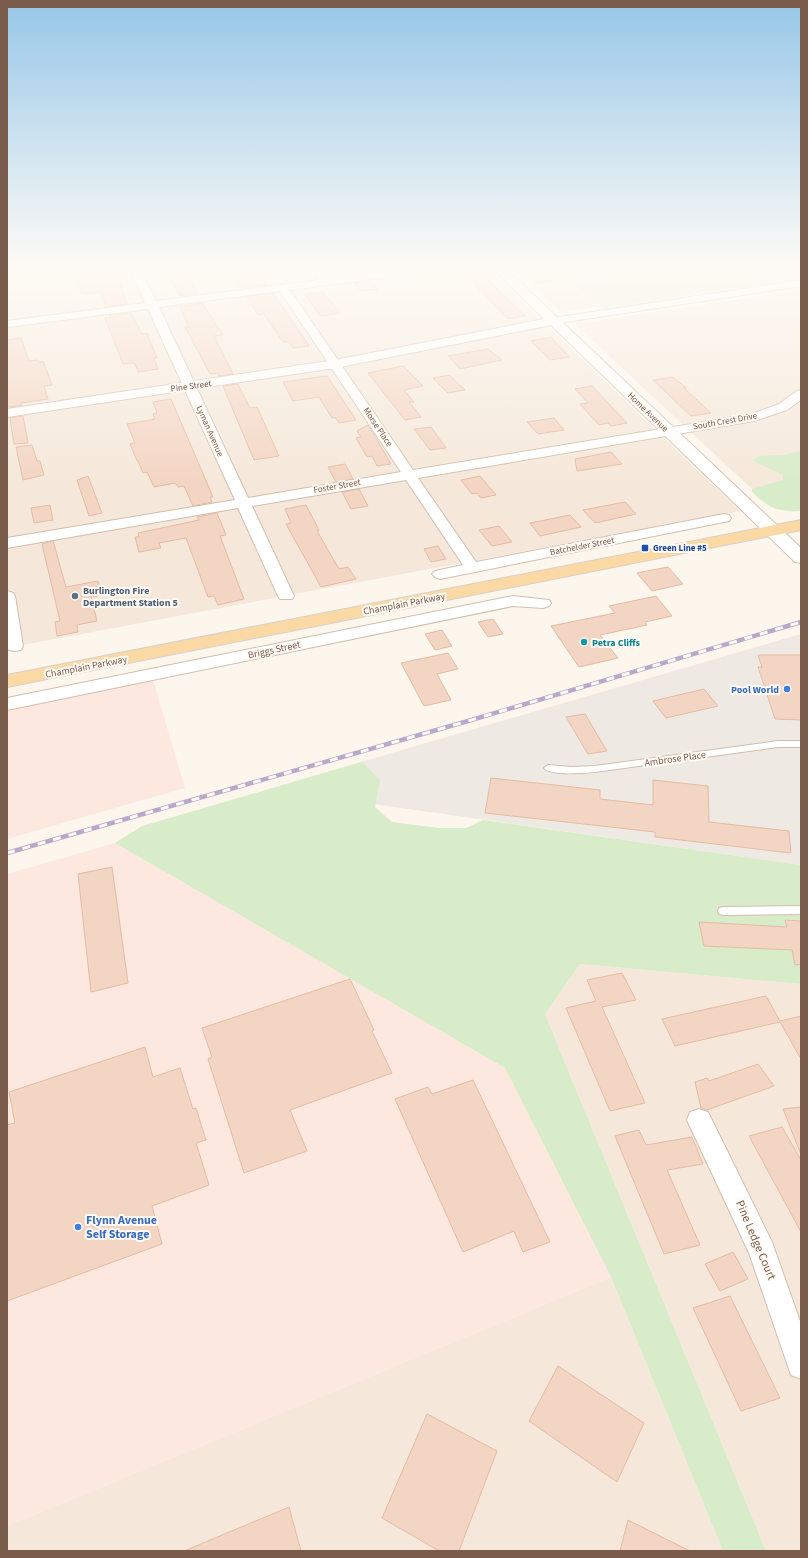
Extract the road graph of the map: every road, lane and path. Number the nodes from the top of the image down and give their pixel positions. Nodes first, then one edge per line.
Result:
1 (168, 339) edge
2 (318, 339) edge
3 (463, 339) edge
4 (572, 339) edge
5 (335, 364) junction
6 (190, 386) junction
7 (801, 394) edge
8 (7, 413) edge
9 (667, 430) junction
10 (409, 474) junction
11 (242, 503) junction
12 (724, 518) dead end
13 (801, 525) edge
14 (772, 531) junction
15 (7, 543) edge
16 (801, 558) edge
17 (472, 567) junction
18 (440, 574) dead end
19 (7, 596) edge
20 (286, 596) dead end
21 (543, 603) dead end
22 (15, 646) dead end
23 (7, 681) edge
24 (7, 704) edge
25 (801, 744) edge
26 (548, 768) dead end
27 (801, 910) edge
28 (723, 911) dead end
29 (699, 1120) dead end
30 (801, 1365) edge

1 - 6 street, Lyman Avenue
2 - 5 street, Morse Place
3 - 5 main road, Pine Street
4 - 9 main road, Home Avenue
5 - 6 main road, Pine Street
5 - 10 street, Morse Place
6 - 8 main road, Pine Street
6 - 11 street, Lyman Avenue
7 - 9 street, South Crest Drive
9 - 10 street, Foster Street
9 - 14 main road, Home Avenue
10 - 11 street, Foster Street
10 - 17 street, Morse Place
11 - 15 street, Foster Street
11 - 20 street, Lyman Avenue
12 - 17 street, Batchelder Street
13 - 14 main road, Champlain Parkway
14 - 16 main road, Home Avenue
14 - 23 main road, Champlain Parkway
17 - 18 street, Batchelder Street
19 - 22 street
21 - 24 street, Briggs Street
25 - 26 lane, Ambrose Place
27 - 28 lane
29 - 30 street, Pine Ledge Court

